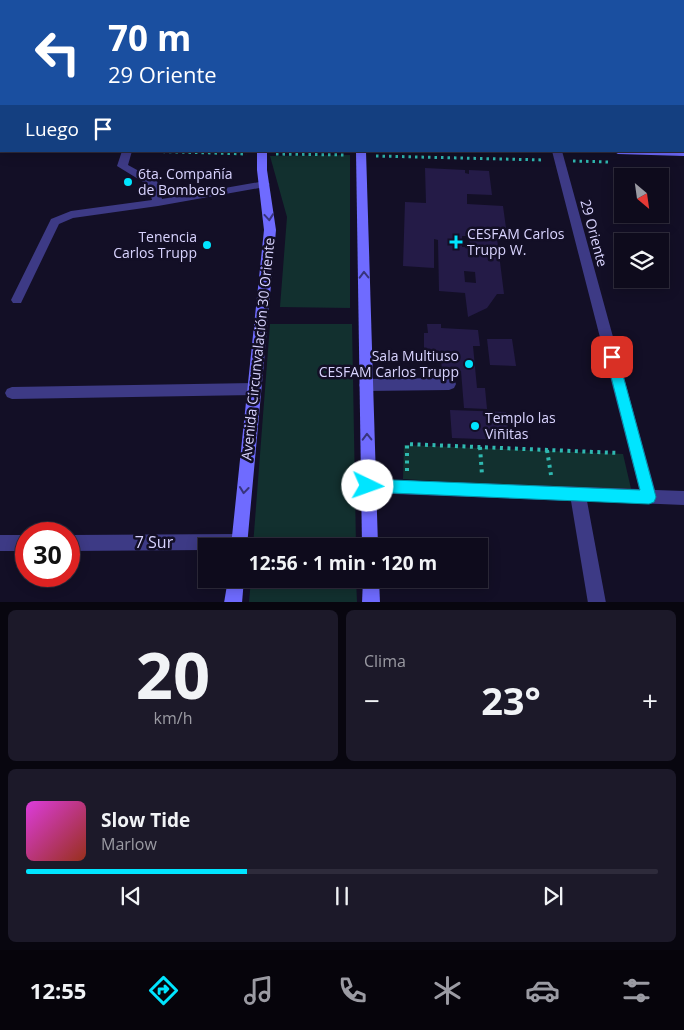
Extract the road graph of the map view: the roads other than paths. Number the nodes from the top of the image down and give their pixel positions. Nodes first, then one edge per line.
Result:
1 (127, 152) edge
2 (262, 152) edge
3 (361, 153) edge
4 (684, 154) edge
5 (558, 156) edge
6 (618, 157) edge
7 (264, 184) junction
8 (158, 203) junction
9 (17, 300) dead end
10 (449, 384) dead end
11 (366, 385) junction
12 (254, 389) junction
13 (12, 393) dead end
14 (368, 486) junction
15 (578, 494) junction
16 (649, 497) junction
17 (684, 498) edge
18 (240, 538) edge
19 (370, 538) edge
20 (80, 542) edge
21 (0, 543) edge
22 (15, 543) edge
23 (198, 544) edge
24 (235, 588) edge
25 (371, 588) edge
26 (233, 602) edge
27 (372, 602) edge
28 (597, 602) edge

1 - 8 street
2 - 7 main road, Avenida Circunvalación 30 Oriente
11 -> 3 main road
4 - 6 main road
5 - 16 street, 29 Oriente
7 - 8 street
7 -> 12 main road, Avenida Circunvalación 30 Oriente
8 - 9 street
10 - 11 street
14 -> 11 main road
12 - 13 street
12 -> 18 main road, Avenida Circunvalación 30 Oriente
14 - 15 street
14 - 19 main road
15 - 16 street
15 - 28 street
16 - 17 street
20 - 23 street, 7 Sur
21 - 22 street
24 - 26 main road
25 - 27 main road

